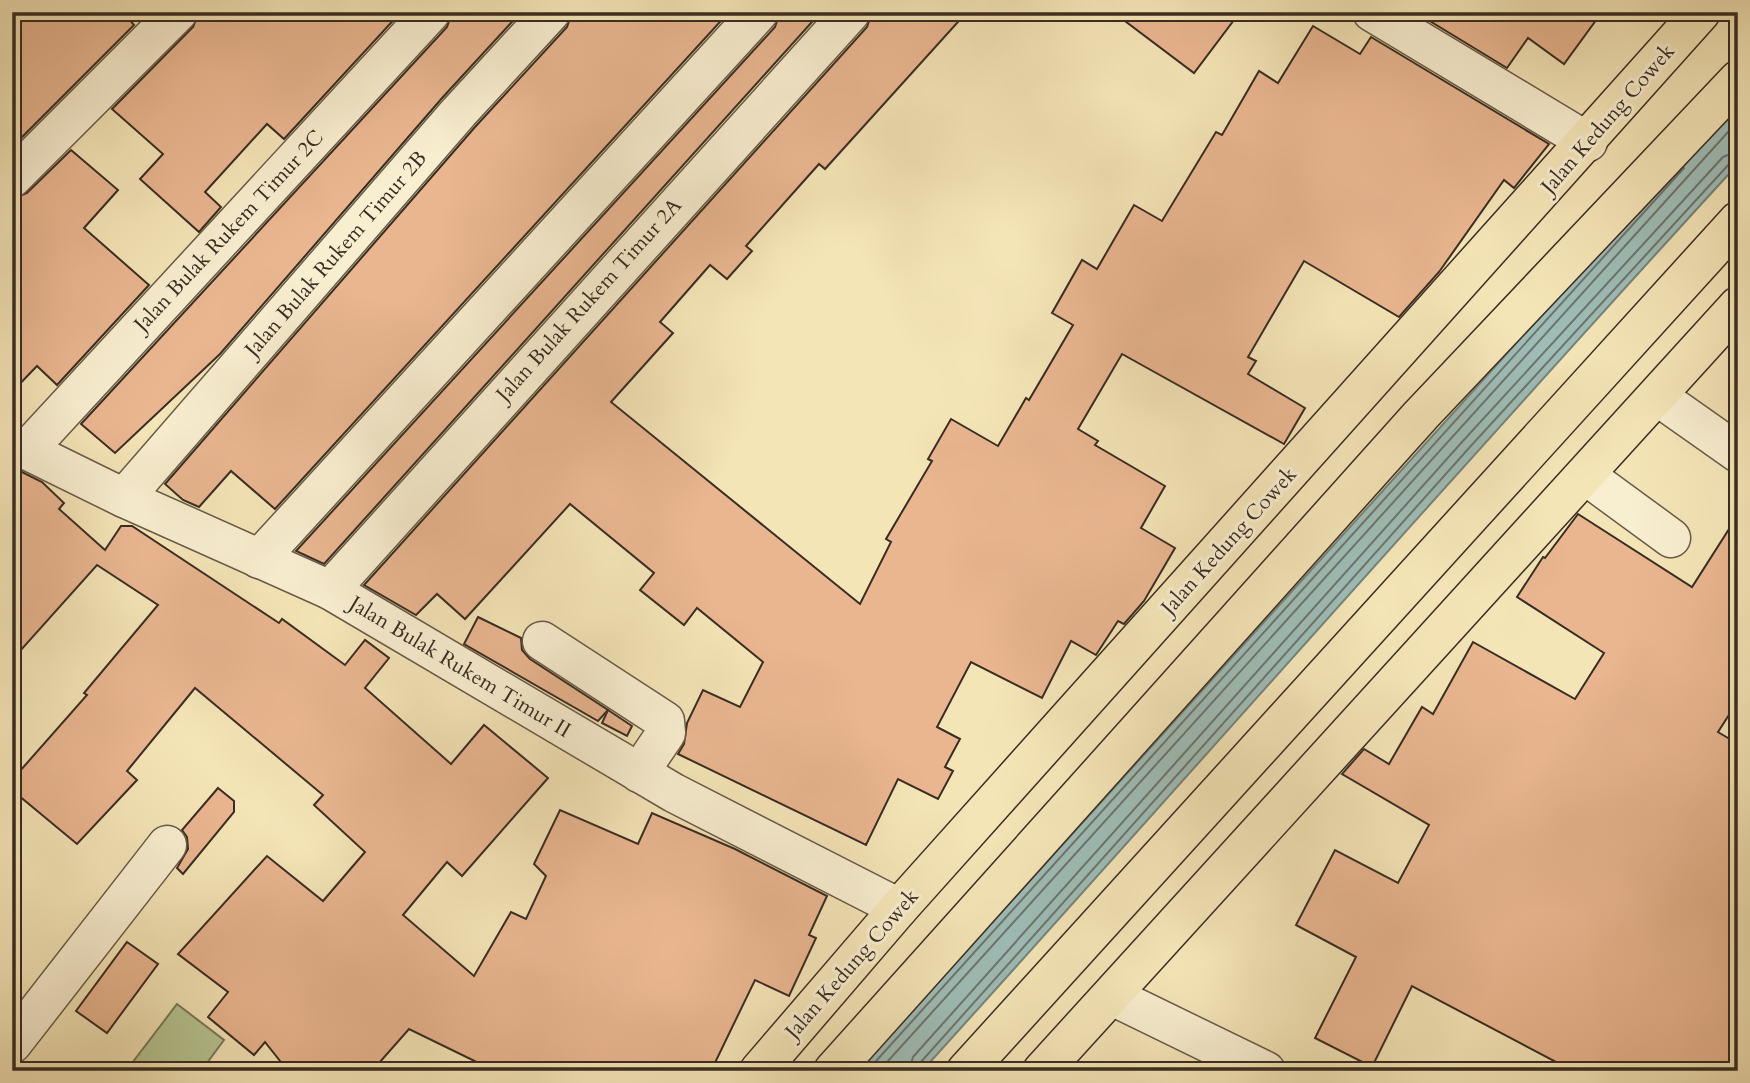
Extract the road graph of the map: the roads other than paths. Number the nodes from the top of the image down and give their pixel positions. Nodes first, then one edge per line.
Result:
1 (177, 12) edge
2 (431, 12) edge
3 (551, 12) edge
4 (759, 12) edge
5 (851, 12) edge
6 (1373, 12) edge
7 (1701, 12) edge
8 (1738, 80) edge
9 (1588, 142) junction
10 (12, 178) edge
11 (1738, 221) edge
12 (1733, 320) edge
13 (1657, 396) junction
14 (19, 446) edge
15 (1738, 453) edge
16 (1585, 475) junction
17 (124, 498) junction
18 (1671, 538) dead end
19 (259, 559) junction
20 (330, 590) junction
21 (542, 641) dead end
22 (639, 773) junction
23 (167, 845) dead end
24 (899, 908) junction
25 (1112, 996) junction
26 (12, 1044) edge
27 (759, 1071) edge
28 (833, 1071) edge
29 (966, 1071) edge
30 (1042, 1071) edge
31 (1266, 1071) edge

1 - 10 street
2 - 14 street, Jalan Bulak Rukem Timur 2C
3 - 17 street, Jalan Bulak Rukem Timur 2B
4 - 19 street
5 - 20 street, Jalan Bulak Rukem Timur 2A
6 - 9 street
7 - 9 main road, Jalan Kedung Cowek
8 - 28 main road
9 - 24 main road, Jalan Kedung Cowek
11 - 29 main road
12 - 13 main road
13 - 15 street
13 - 16 main road
14 - 17 street, Jalan Bulak Rukem Timur II
16 - 18 street
16 - 25 main road
17 - 19 street, Jalan Bulak Rukem Timur II
19 - 20 street, Jalan Bulak Rukem Timur II
20 - 22 street, Jalan Bulak Rukem Timur II
21 - 22 street
22 - 24 street, Jalan Bulak Rukem Timur II
23 - 26 street
24 - 27 main road, Jalan Kedung Cowek
25 - 30 main road
25 - 31 street

